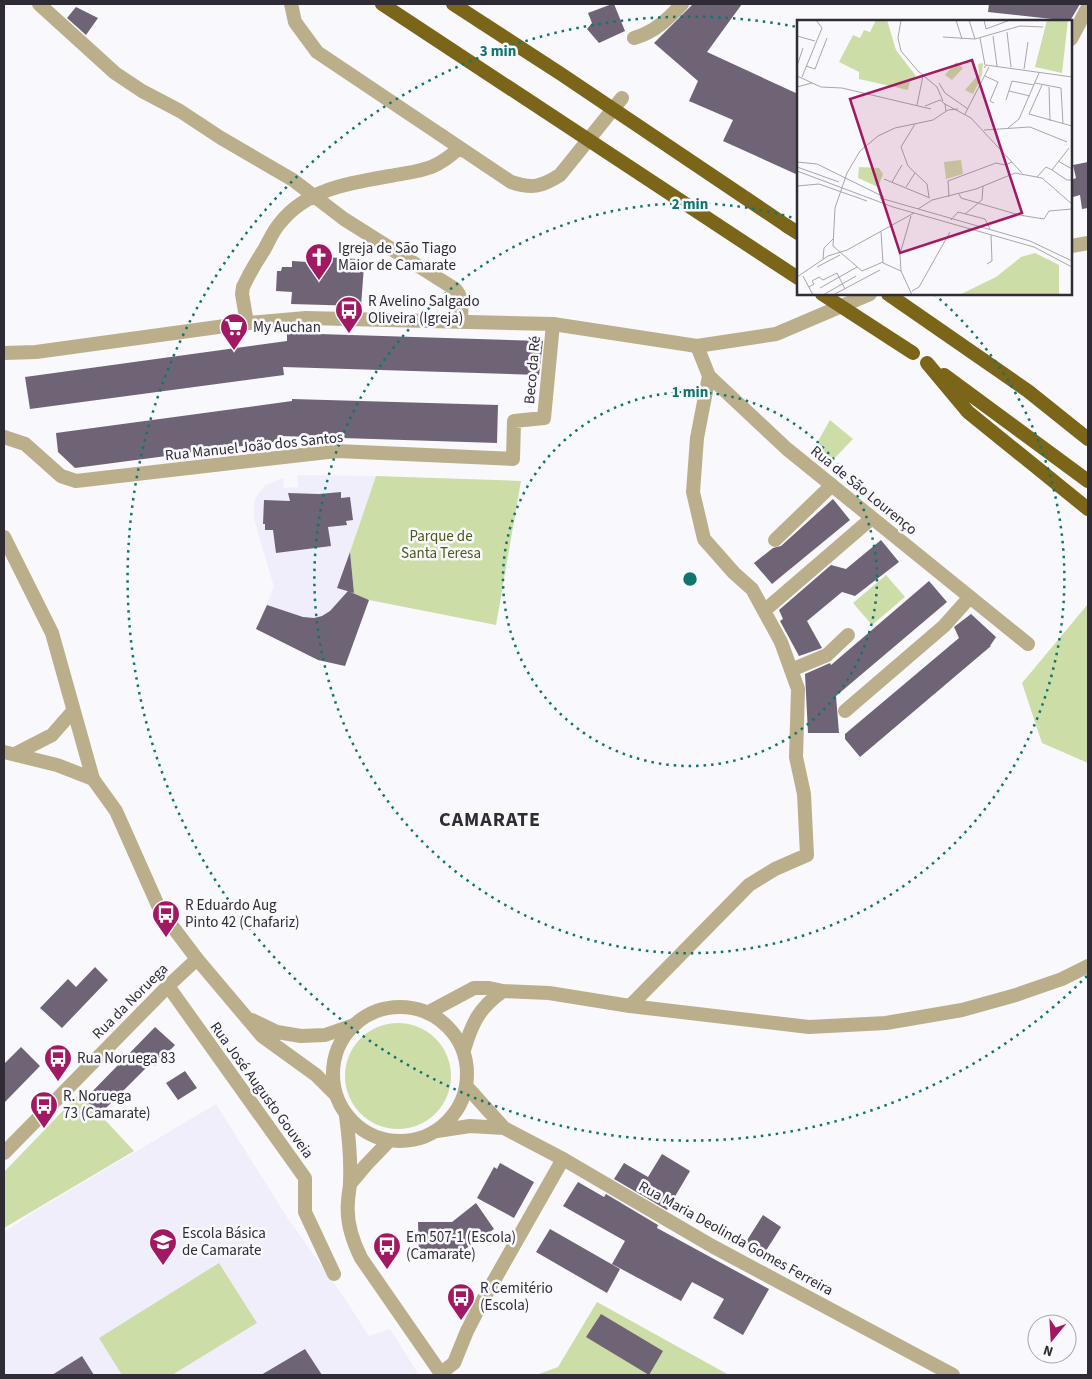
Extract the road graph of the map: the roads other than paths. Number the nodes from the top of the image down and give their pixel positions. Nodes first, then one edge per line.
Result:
1 (39, 4) edge
2 (291, 4) edge
3 (382, 4) edge
4 (453, 4) edge
5 (682, 4) edge
6 (1088, 7) edge
7 (1072, 36) edge
8 (634, 38) dead end
9 (622, 98) dead end
10 (459, 148) junction
11 (313, 196) junction
12 (797, 232) edge
13 (1088, 243) edge
14 (1072, 246) edge
15 (797, 277) edge
16 (824, 295) edge
17 (890, 295) edge
18 (866, 296) edge
19 (461, 322) junction
20 (247, 323) junction
21 (553, 324) junction
22 (697, 346) junction
23 (4, 354) edge
24 (927, 363) junction
25 (709, 376) junction
26 (1028, 391) junction
27 (544, 418) joint
28 (1088, 428) edge
29 (4, 437) edge
30 (1088, 439) edge
31 (1088, 481) edge
32 (832, 485) junction
33 (1088, 509) edge
34 (872, 518) junction
35 (4, 537) edge
36 (774, 540) dead end
37 (970, 597) junction
38 (764, 611) junction
39 (848, 635) dead end
40 (1028, 644) dead end
41 (791, 670) junction
42 (73, 711) junction
43 (845, 711) dead end
44 (10, 753) edge
45 (93, 779) junction
46 (197, 959) junction
47 (1088, 966) edge
48 (168, 986) junction
49 (503, 991) junction
50 (630, 1006) junction
51 (431, 1011) junction
52 (247, 1018) junction
53 (351, 1026) junction
54 (464, 1050) junction
55 (467, 1087) junction
56 (335, 1094) junction
57 (346, 1116) junction
58 (504, 1128) junction
59 (436, 1131) junction
60 (389, 1141) junction
61 (4, 1153) edge
62 (563, 1159) junction
63 (350, 1184) junction
64 (334, 1274) dead end
65 (442, 1374) edge
66 (953, 1375) edge

1 - 11 street
2 - 10 street
3 - 15 highway, bridge
4 - 12 highway, bridge
5 - 8 street
6 - 7 street
9 - 10 street
10 - 11 street
11 - 19 street
11 - 20 street
13 - 14 street
16 - 24 highway, bridge
17 - 26 highway
18 - 22 street
19 - 20 street
19 - 21 street
20 - 23 street
21 - 22 street
21 - 27 street, Beco da Ré
22 - 25 street, Rua de São Lourenço
24 - 31 highway
24 - 33 highway
25 - 32 street, Rua de São Lourenço
25 - 38 street
26 - 28 highway
26 - 30 highway
27 - 29 street, Rua Manuel João dos Santos
32 - 34 street, Rua de São Lourenço
32 - 36 street
34 - 37 street, Rua de São Lourenço
34 - 38 street
35 - 42 street
37 - 40 street, Rua de São Lourenço
37 - 43 street
38 - 41 street
39 - 41 street
41 - 50 street
42 - 44 street
42 - 45 street
44 - 45 street
45 - 46 street
46 - 48 street, Rua da Noruega
46 - 52 street
47 - 50 street
48 - 61 street, Rua da Noruega
48 - 64 street, Rua José Augusto Gouveia
49 - 50 street
49 - 51 street
49 - 54 street
51 - 53 street
51 - 54 street
52 - 53 street
52 - 56 street
53 - 56 street
54 - 55 street
55 - 58 street, Rua Maria Deolinda Gomes Ferreira
55 - 59 street
56 - 57 street
57 - 60 street
57 - 63 street
58 - 59 street, Rua Maria Deolinda Gomes Ferreira
58 - 62 street, Rua Maria Deolinda Gomes Ferreira
59 - 60 street
60 - 63 street
62 - 65 street
62 - 66 street, Rua Maria Deolinda Gomes Ferreira
63 - 65 street

